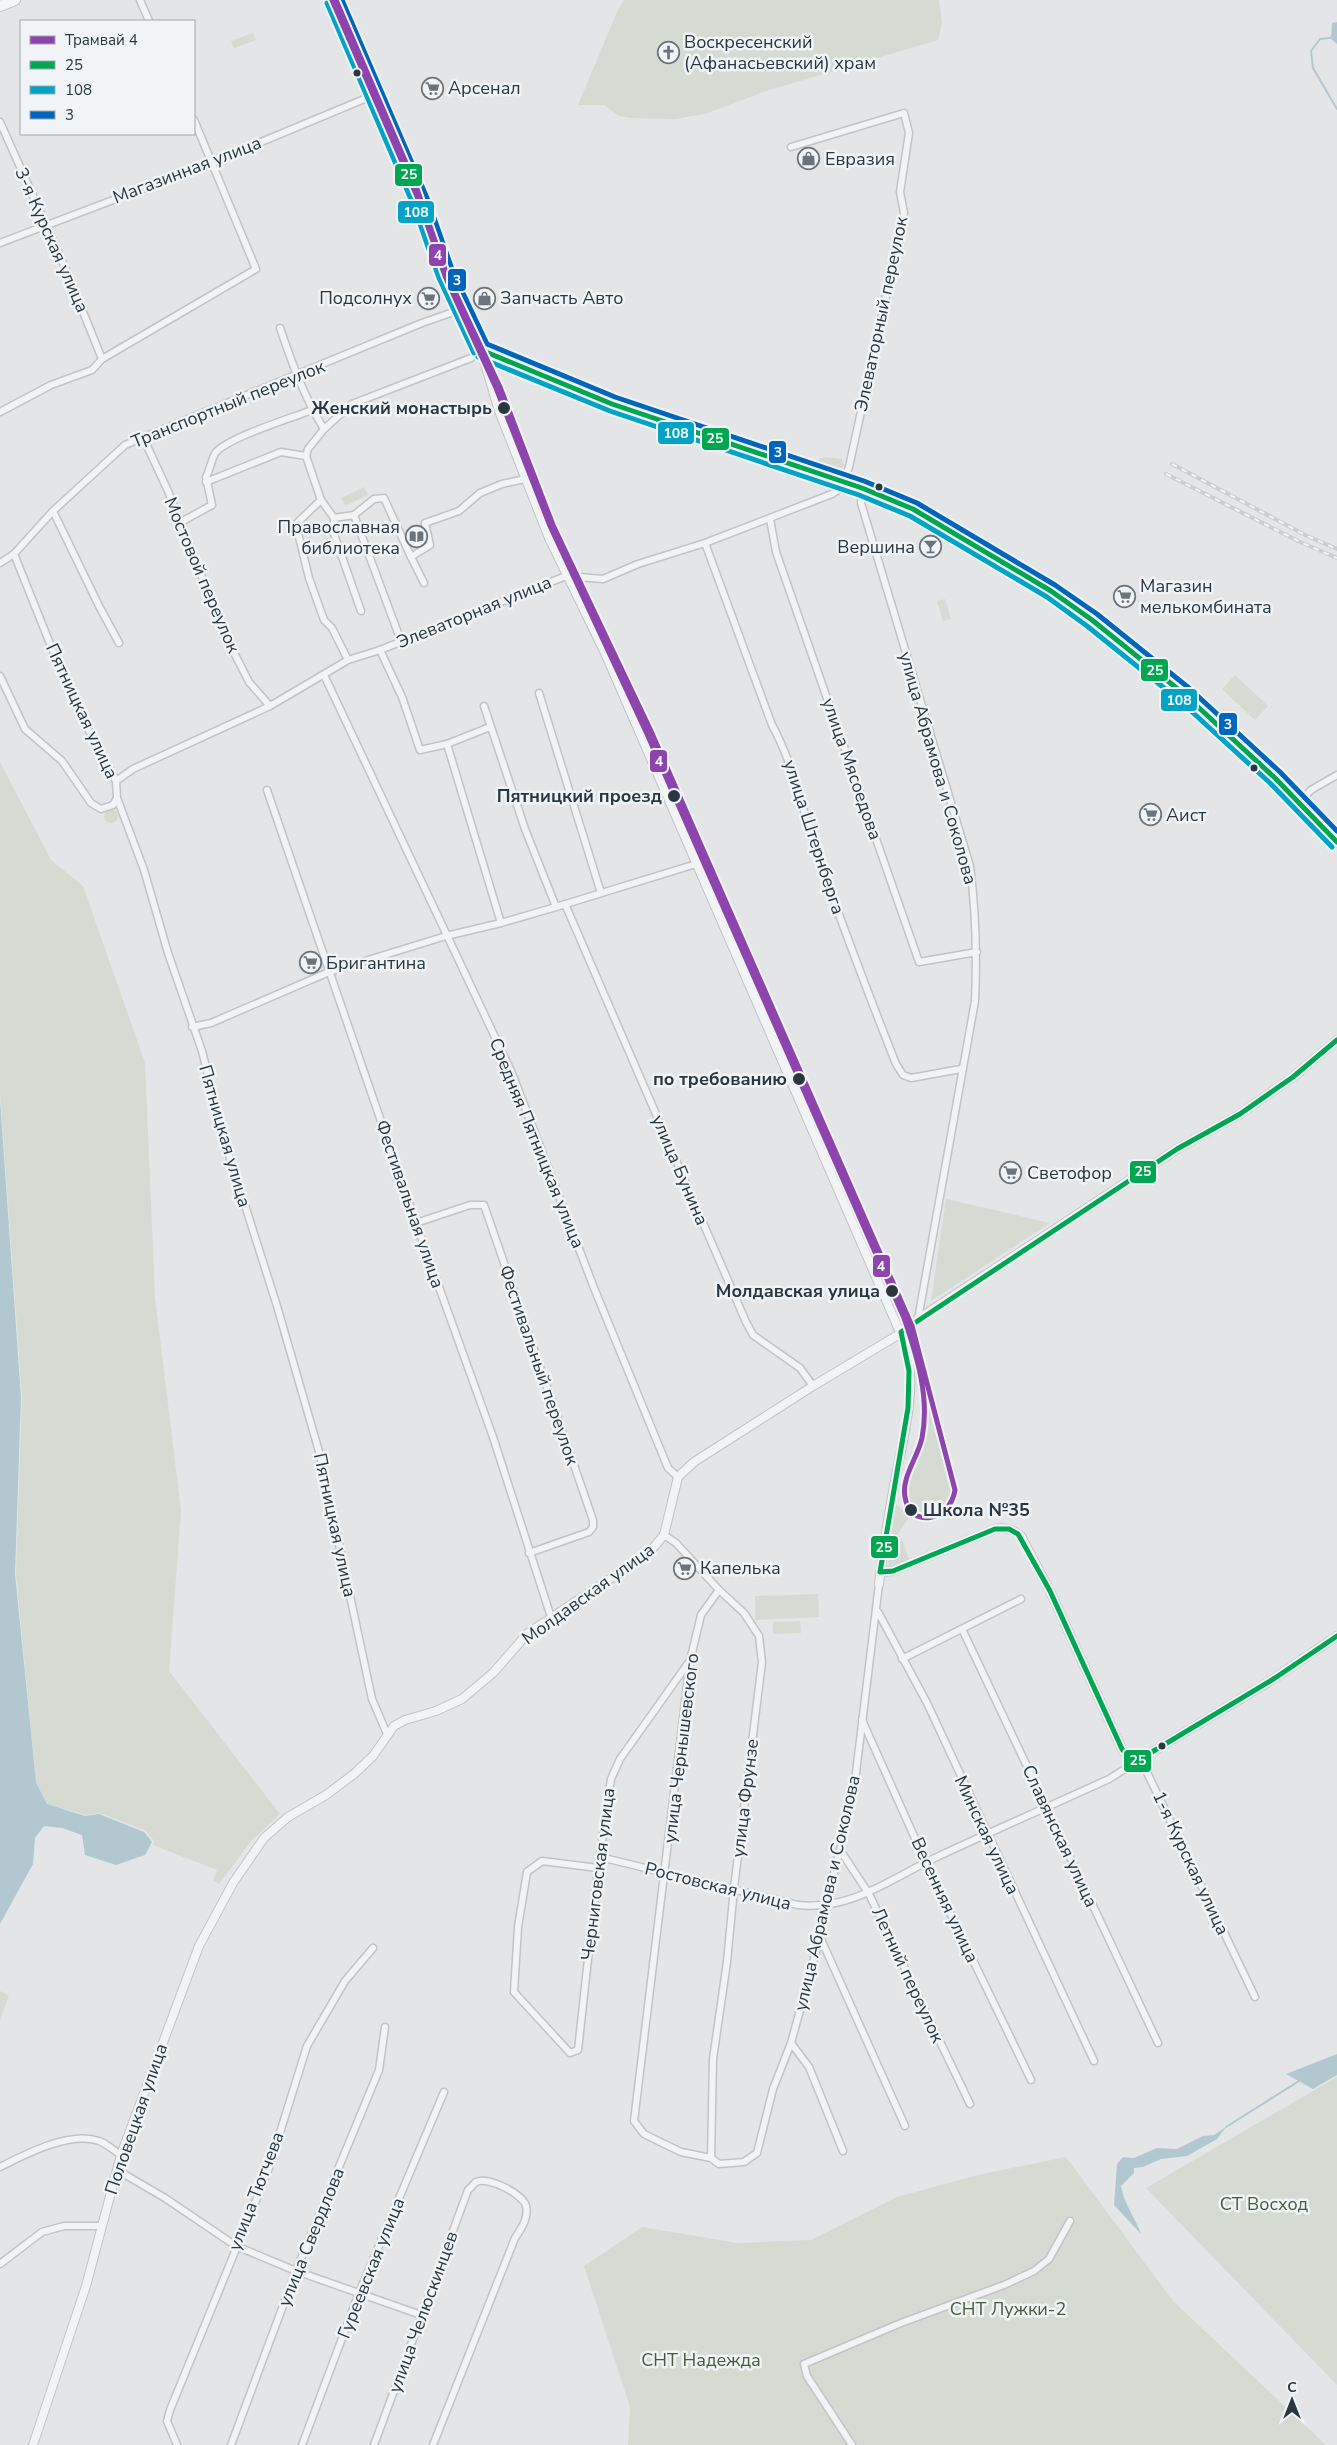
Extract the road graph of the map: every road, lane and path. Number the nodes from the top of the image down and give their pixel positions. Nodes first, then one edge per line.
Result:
1 (15, 0) edge
2 (140, 0) edge
3 (334, 0) edge
4 (0, 6) edge
5 (149, 20) edge
6 (374, 95) junction
7 (0, 122) edge
8 (195, 122) edge
9 (791, 147) dead end
10 (213, 162) junction
11 (45, 225) junction
12 (0, 243) edge
13 (462, 309) junction
14 (280, 328) dead end
15 (481, 350) junction
16 (102, 359) junction
17 (297, 376) junction
18 (312, 410) junction
19 (0, 412) edge
20 (324, 429) junction
21 (146, 437) junction
22 (306, 456) junction
23 (525, 479) junction
24 (206, 482) junction
25 (844, 482) junction
26 (862, 488) junction
27 (321, 500) junction
28 (53, 511) junction
29 (354, 515) junction
30 (334, 518) junction
31 (770, 520) junction
32 (180, 522) junction
33 (705, 543) junction
34 (14, 554) junction
35 (412, 556) junction
36 (0, 563) edge
37 (566, 576) junction
38 (424, 583) dead end
39 (361, 610) dead end
40 (401, 641) junction
41 (119, 643) dead end
42 (380, 650) junction
43 (348, 660) junction
44 (0, 676) edge
45 (324, 676) junction
46 (538, 693) dead end
47 (270, 706) junction
48 (484, 706) dead end
49 (490, 727) junction
50 (447, 744) junction
51 (1337, 775) edge
52 (116, 781) junction
53 (267, 790) dead end
54 (117, 798) junction
55 (1298, 803) junction
56 (1337, 842) edge
57 (696, 864) junction
58 (601, 893) junction
59 (565, 904) junction
60 (556, 907) junction
61 (501, 923) junction
62 (446, 936) junction
63 (977, 952) junction
64 (329, 972) junction
65 (192, 1027) junction
66 (1337, 1040) edge
67 (961, 1069) junction
68 (416, 1223) junction
69 (918, 1319) junction
70 (901, 1332) junction
71 (813, 1386) junction
72 (678, 1477) junction
73 (664, 1535) junction
74 (529, 1553) junction
75 (880, 1572) junction
76 (879, 1584) joint
77 (719, 1590) junction
78 (1021, 1599) dead end
79 (877, 1611) junction
80 (551, 1617) junction
81 (962, 1629) junction
82 (1337, 1636) edge
83 (902, 1659) junction
84 (690, 1661) junction
85 (862, 1719) junction
86 (387, 1734) junction
87 (1137, 1760) junction
88 (1046, 1807) junction
89 (288, 1817) joint
90 (987, 1835) junction
91 (840, 1850) junction
92 (600, 1857) junction
93 (926, 1862) junction
94 (598, 1868) junction
95 (665, 1872) junction
96 (734, 1888) junction
97 (869, 1894) junction
98 (826, 1904) junction
99 (820, 1937) junction
100 (373, 1948) dead end
101 (1255, 1997) dead end
102 (385, 2027) dead end
103 (791, 2043) junction
104 (1158, 2043) dead end
105 (1094, 2061) dead end
106 (1031, 2080) dead end
107 (444, 2092) dead end
108 (970, 2104) dead end
109 (905, 2126) dead end
110 (843, 2151) dead end
111 (121, 2155) junction
112 (712, 2158) junction
113 (0, 2167) edge
114 (117, 2170) junction
115 (1070, 2221) dead end
116 (101, 2226) junction
117 (236, 2246) junction
118 (0, 2264) edge
119 (296, 2271) junction
120 (359, 2293) junction
121 (421, 2315) junction
122 (33, 2445) edge
123 (178, 2445) edge
124 (231, 2445) edge
125 (302, 2445) edge
126 (374, 2445) edge
127 (433, 2445) edge
128 (852, 2445) edge

1 - 4 main road
2 - 5 street
3 - 6 main road
6 - 10 street, Магазинная улица
6 - 13 main road
7 - 11 street, 3-я Курская улица
8 - 10 street
9 - 25 street, Элеваторный переулок
10 - 11 street, Магазинная улица
10 - 16 street
11 - 12 street, Магазинная улица
11 - 16 street, 3-я Курская улица
13 - 15 main road
13 - 17 street, Транспортный переулок
14 - 17 street
15 - 20 street
15 - 23 street
15 - 25 main road
16 - 19 street
17 - 18 street
17 - 21 street, Транспортный переулок
18 - 20 street
18 - 24 street
20 - 22 street
21 - 28 street, Транспортный переулок
21 - 32 street, Мостовой переулок
22 - 24 street
22 - 27 street
23 - 35 street
23 - 37 street
24 - 32 street
25 - 26 main road
25 - 31 street, Элеваторная улица
26 - 55 main road
26 - 63 street, улица Абрамова и Соколова
27 - 30 street
27 - 43 street
28 - 34 street, Транспортный переулок
28 - 41 street
29 - 30 street
29 - 35 street
29 - 40 street
30 - 39 street
31 - 33 street, Элеваторная улица
31 - 63 street, улица Мясоедова
32 - 47 street, Мостовой переулок
33 - 37 street, Элеваторная улица
33 - 67 street, улица Штернберга
34 - 36 street, Транспортный переулок
34 - 52 street, Пятницкая улица
35 - 38 street
37 - 40 street, Элеваторная улица
37 - 57 street
40 - 42 street, Элеваторная улица
42 - 43 street, Элеваторная улица
42 - 50 street
43 - 45 street, Элеваторная улица
44 - 54 street
45 - 47 street, Элеваторная улица
45 - 62 street, Средняя Пятницкая улица
46 - 58 street
47 - 52 street, Элеваторная улица
48 - 49 street
49 - 50 street
49 - 60 street
50 - 61 street
51 - 55 street
52 - 54 street, Пятницкая улица
53 - 64 street, Фестивальная улица
54 - 65 street, Пятницкая улица
55 - 56 main road
57 - 58 street
57 - 70 street
58 - 59 street
59 - 60 street
59 - 71 street, улица Бунина
60 - 61 street
61 - 62 street
62 - 64 street
62 - 72 street, Средняя Пятницкая улица
63 - 67 street, улица Абрамова и Соколова
64 - 65 street
64 - 68 street, Фестивальная улица
65 - 86 street, Пятницкая улица
66 - 69 street
67 - 69 street, улица Абрамова и Соколова
68 - 74 street, Фестивальная улица
68 - 74 street, Фестивальный переулок
69 - 70 street
70 - 71 street
70 - 75 street, улица Абрамова и Соколова
71 - 72 street
72 - 73 street, Молдавская улица
73 - 77 street, улица Фрунзе
73 - 80 street, Молдавская улица
74 - 80 street, Фестивальная улица
75 - 76 street, улица Абрамова и Соколова
75 - 87 street, 1-я Курская улица
76 - 79 street, улица Абрамова и Соколова
77 - 84 street, улица Чернышевского
77 - 96 street, улица Фрунзе
78 - 81 street
79 - 83 street, Минская улица
79 - 85 street, улица Абрамова и Соколова
80 - 86 street, Молдавская улица
81 - 83 street
81 - 88 street, Славянская улица
82 - 87 street, Ростовская улица
83 - 90 street, Минская улица
84 - 92 street, Черниговская улица
84 - 95 street, улица Чернышевского
85 - 91 street, улица Абрамова и Соколова
85 - 93 street, Весенняя улица
86 - 89 street, Молдавская улица
87 - 88 street, Ростовская улица
87 - 101 street, 1-я Курская улица
88 - 90 street, Ростовская улица
88 - 104 street, Славянская улица
89 - 111 street, Половецкая улица
90 - 93 street, Ростовская улица
90 - 105 street, Минская улица
91 - 97 street, Летний переулок
91 - 98 street, улица Абрамова и Соколова
92 - 94 street, Черниговская улица
92 - 95 street, Ростовская улица
93 - 97 street, Ростовская улица
93 - 106 street, Весенняя улица
94 - 94 street, Черниговская улица
95 - 96 street, Ростовская улица
95 - 112 street, улица Чернышевского
96 - 98 street, Ростовская улица
96 - 112 street, улица Фрунзе
97 - 98 street, Ростовская улица
97 - 108 street, Летний переулок
98 - 99 street, улица Абрамова и Соколова
99 - 103 street, улица Абрамова и Соколова
99 - 109 street
100 - 117 street, улица Тютчева
102 - 119 street, улица Свердлова
103 - 110 street
103 - 112 street, улица Абрамова и Соколова
107 - 120 street, Гуреевская улица
111 - 113 street
111 - 114 street, Половецкая улица
114 - 116 street, Половецкая улица
114 - 117 street
115 - 128 street
116 - 118 street
116 - 122 street, Половецкая улица
117 - 119 street
117 - 123 street, улица Тютчева
119 - 120 street
119 - 124 street, улица Свердлова
120 - 121 street
120 - 125 street, Гуреевская улица
121 - 126 street, улица Челюскинцев
121 - 127 street, улица Челюскинцев

